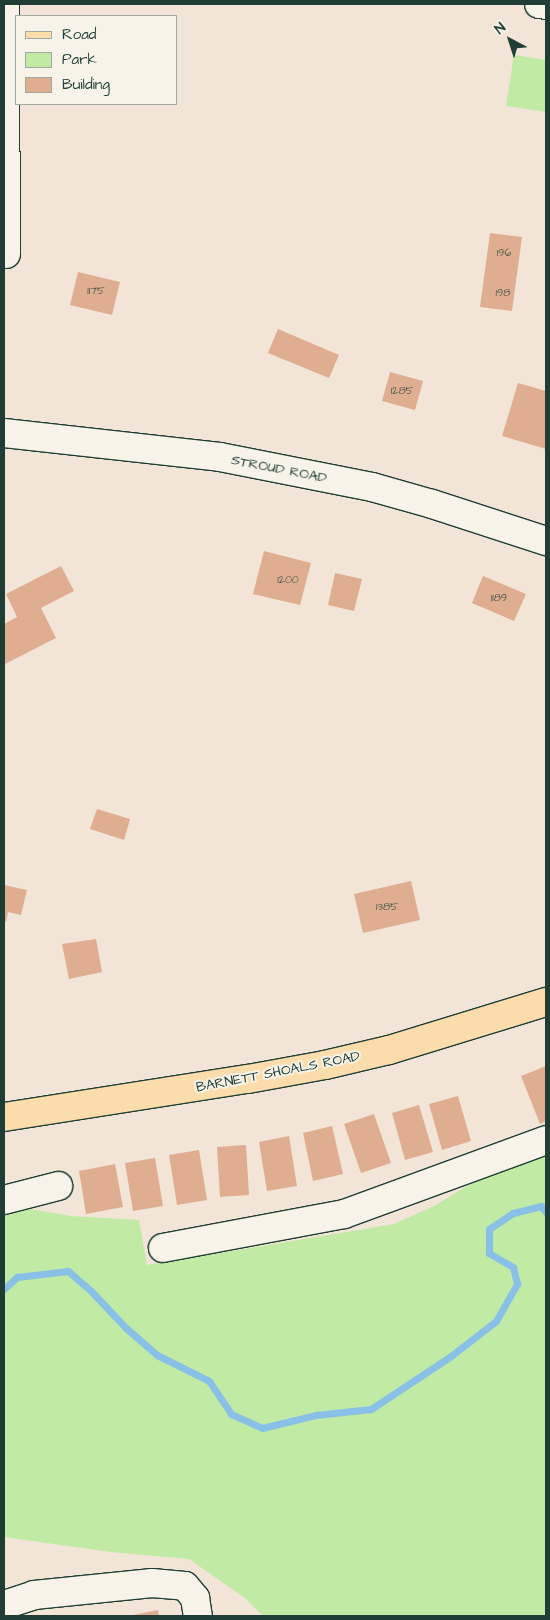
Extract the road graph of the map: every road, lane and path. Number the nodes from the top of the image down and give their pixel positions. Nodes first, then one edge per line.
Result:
1 (5, 4) edge
2 (539, 4) edge
3 (546, 5) edge
4 (5, 132) edge
5 (6, 254) dead end
6 (4, 433) edge
7 (546, 541) edge
8 (546, 1004) edge
9 (4, 1117) edge
10 (546, 1140) edge
11 (58, 1186) dead end
12 (4, 1200) edge
13 (163, 1248) dead end
14 (4, 1605) edge
15 (198, 1616) edge

1 - 4 street
2 - 3 street
4 - 5 street
6 - 7 street, STROUD ROAD
8 - 9 main road, BARNETT SHOALS ROAD
10 - 13 street
11 - 12 street
14 - 15 street

